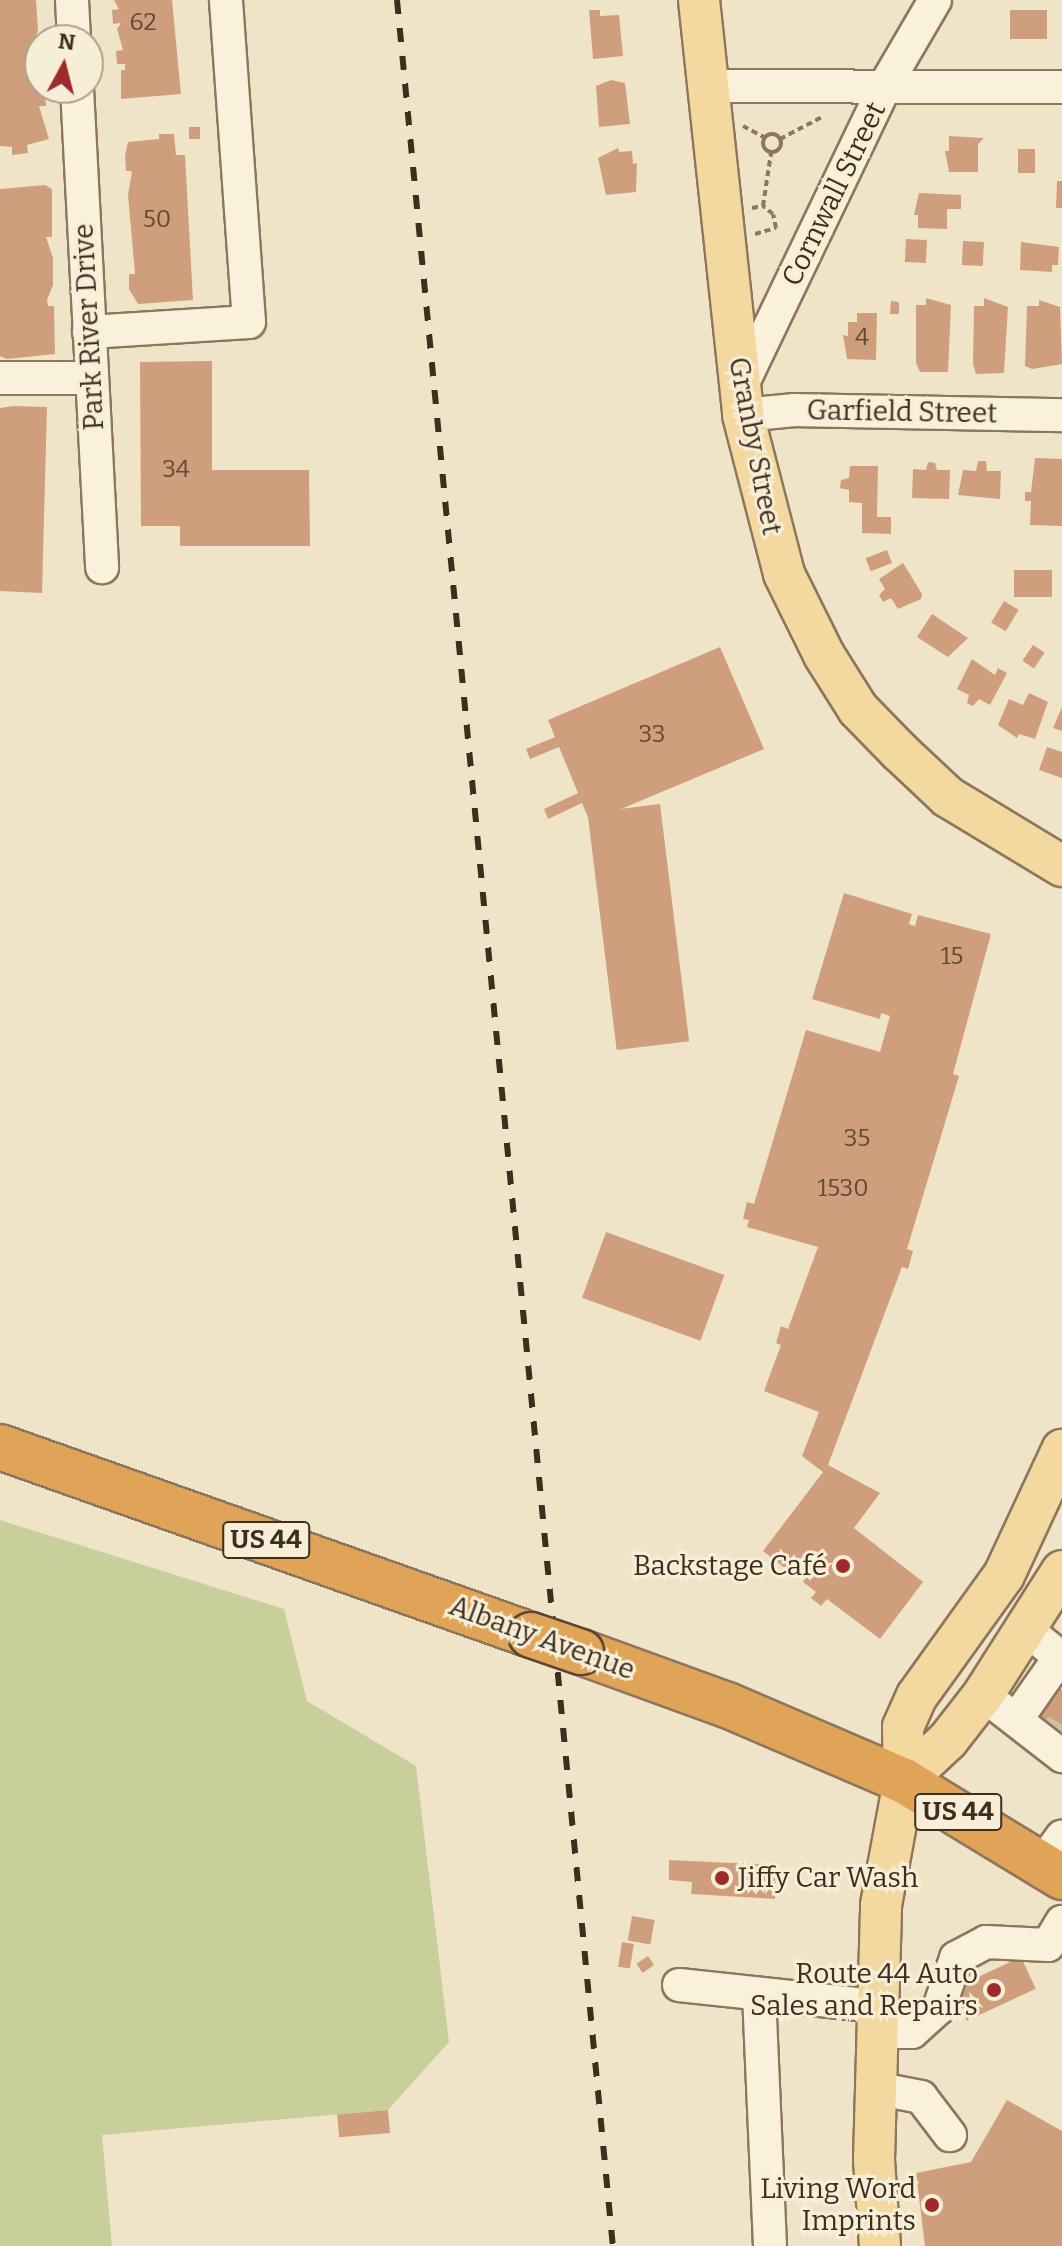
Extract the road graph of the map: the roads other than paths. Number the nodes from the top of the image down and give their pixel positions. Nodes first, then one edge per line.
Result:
1 (72, 0) edge
2 (226, 0) edge
3 (699, 0) edge
4 (935, 0) edge
5 (73, 24) edge
6 (886, 84) junction
7 (708, 86) junction
8 (1062, 87) edge
9 (78, 104) edge
10 (89, 332) junction
11 (0, 378) edge
12 (92, 378) junction
13 (741, 403) junction
14 (1062, 415) edge
15 (102, 567) dead end
16 (1062, 866) edge
17 (0, 1447) edge
18 (1062, 1450) edge
19 (1062, 1571) edge
20 (1027, 1630) junction
21 (1061, 1657) edge
22 (983, 1695) junction
23 (1016, 1720) junction
24 (1056, 1744) edge
25 (904, 1781) junction
26 (1055, 1859) edge
27 (1062, 1922) edge
28 (679, 1985) dead end
29 (759, 1994) junction
30 (876, 2019) junction
31 (875, 2088) junction
32 (950, 2135) dead end
33 (770, 2246) edge
34 (880, 2246) edge

1 - 5 street
2 - 10 street
3 - 7 main road, Granby Street
4 - 6 street, Cornwall Street
6 - 7 street
6 - 8 street
6 - 13 street, Cornwall Street
7 - 13 main road, Granby Street
9 - 10 street, Park River Drive
10 - 12 street, Park River Drive
11 - 12 street
12 - 15 street, Park River Drive
13 - 14 street, Garfield Street
13 - 16 main road, Granby Street
17 - 25 highway, Albany Avenue / US 44, bridge
18 - 25 main road
19 - 20 main road
20 - 21 street
20 - 22 main road
21 - 23 street
22 - 23 street
22 - 25 main road
23 - 24 street
25 - 26 highway, Albany Avenue / US 44
25 - 30 main road
27 - 30 street
28 - 29 street
29 - 30 street
29 - 33 street
30 - 31 main road
31 - 32 street
31 - 34 main road

